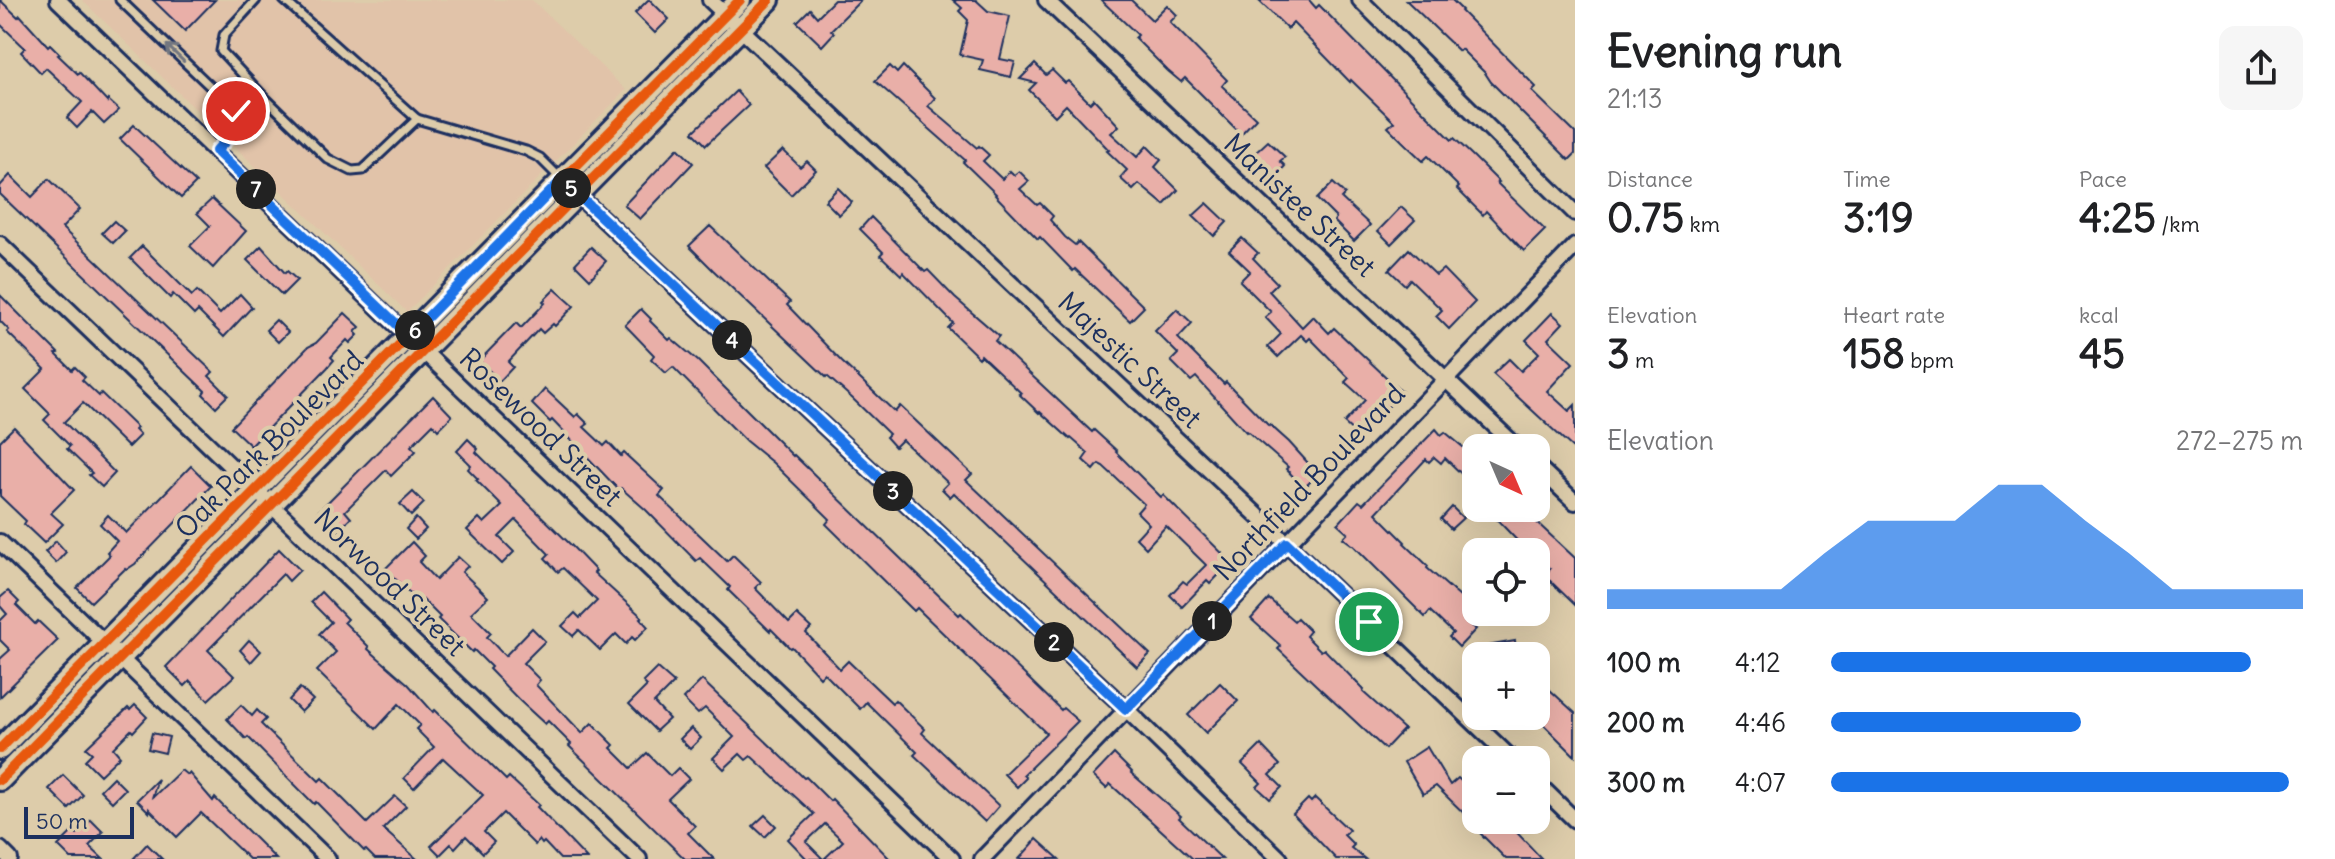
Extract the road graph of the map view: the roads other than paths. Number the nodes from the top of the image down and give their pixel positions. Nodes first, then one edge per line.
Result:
1 (58, 0) edge
2 (120, 0) edge
3 (256, 0) edge
4 (284, 0) edge
5 (710, 0) edge
6 (740, 0) edge
7 (769, 0) edge
8 (1046, 0) edge
9 (1360, 0) edge
10 (733, 22) junction
11 (417, 119) junction
12 (216, 151) junction
13 (570, 187) junction
14 (1575, 213) edge
15 (0, 244) edge
16 (1575, 246) edge
17 (416, 343) junction
18 (1446, 379) junction
19 (1503, 434) edge
20 (1550, 478) edge
21 (264, 497) junction
22 (1575, 502) edge
23 (0, 542) edge
24 (1287, 543) junction
25 (113, 651) junction
26 (1126, 709) junction
27 (1498, 746) edge
28 (0, 749) edge
29 (0, 780) edge
30 (1550, 796) edge
31 (1575, 820) edge
32 (0, 849) edge
33 (944, 857) edge
34 (10, 859) edge
35 (328, 859) edge
36 (639, 859) edge
37 (982, 859) edge
38 (1280, 859) edge

1 - 12 street, Rosewood Street
12 -> 2 lane
3 - 11 lane
4 - 11 lane
5 - 10 street, Majestic Street
6 - 10 street, Oak Park Boulevard
7 - 10 street, Oak Park Boulevard
8 - 18 street, Manistee Street
9 - 14 street
10 - 13 street, Oak Park Boulevard
10 - 24 street, Majestic Street
11 - 13 lane
12 - 17 street, Rosewood Street
13 - 17 street, Oak Park Boulevard
13 - 26 street
15 - 21 street, Norwood Street
16 - 18 street, Northfield Boulevard
17 - 21 street, Oak Park Boulevard
17 - 33 street, Rosewood Street
18 - 19 street, Manistee Street
18 - 24 street, Northfield Boulevard
20 - 22 street
21 - 25 street, Oak Park Boulevard
21 - 36 street, Norwood Street
23 - 25 street
24 - 26 street, Northfield Boulevard
24 - 27 street, Majestic Street
25 - 28 street, Oak Park Boulevard
25 - 29 street, Oak Park Boulevard
25 - 35 street
26 - 37 street, Northfield Boulevard
26 - 38 street
30 - 31 street
32 - 34 street

